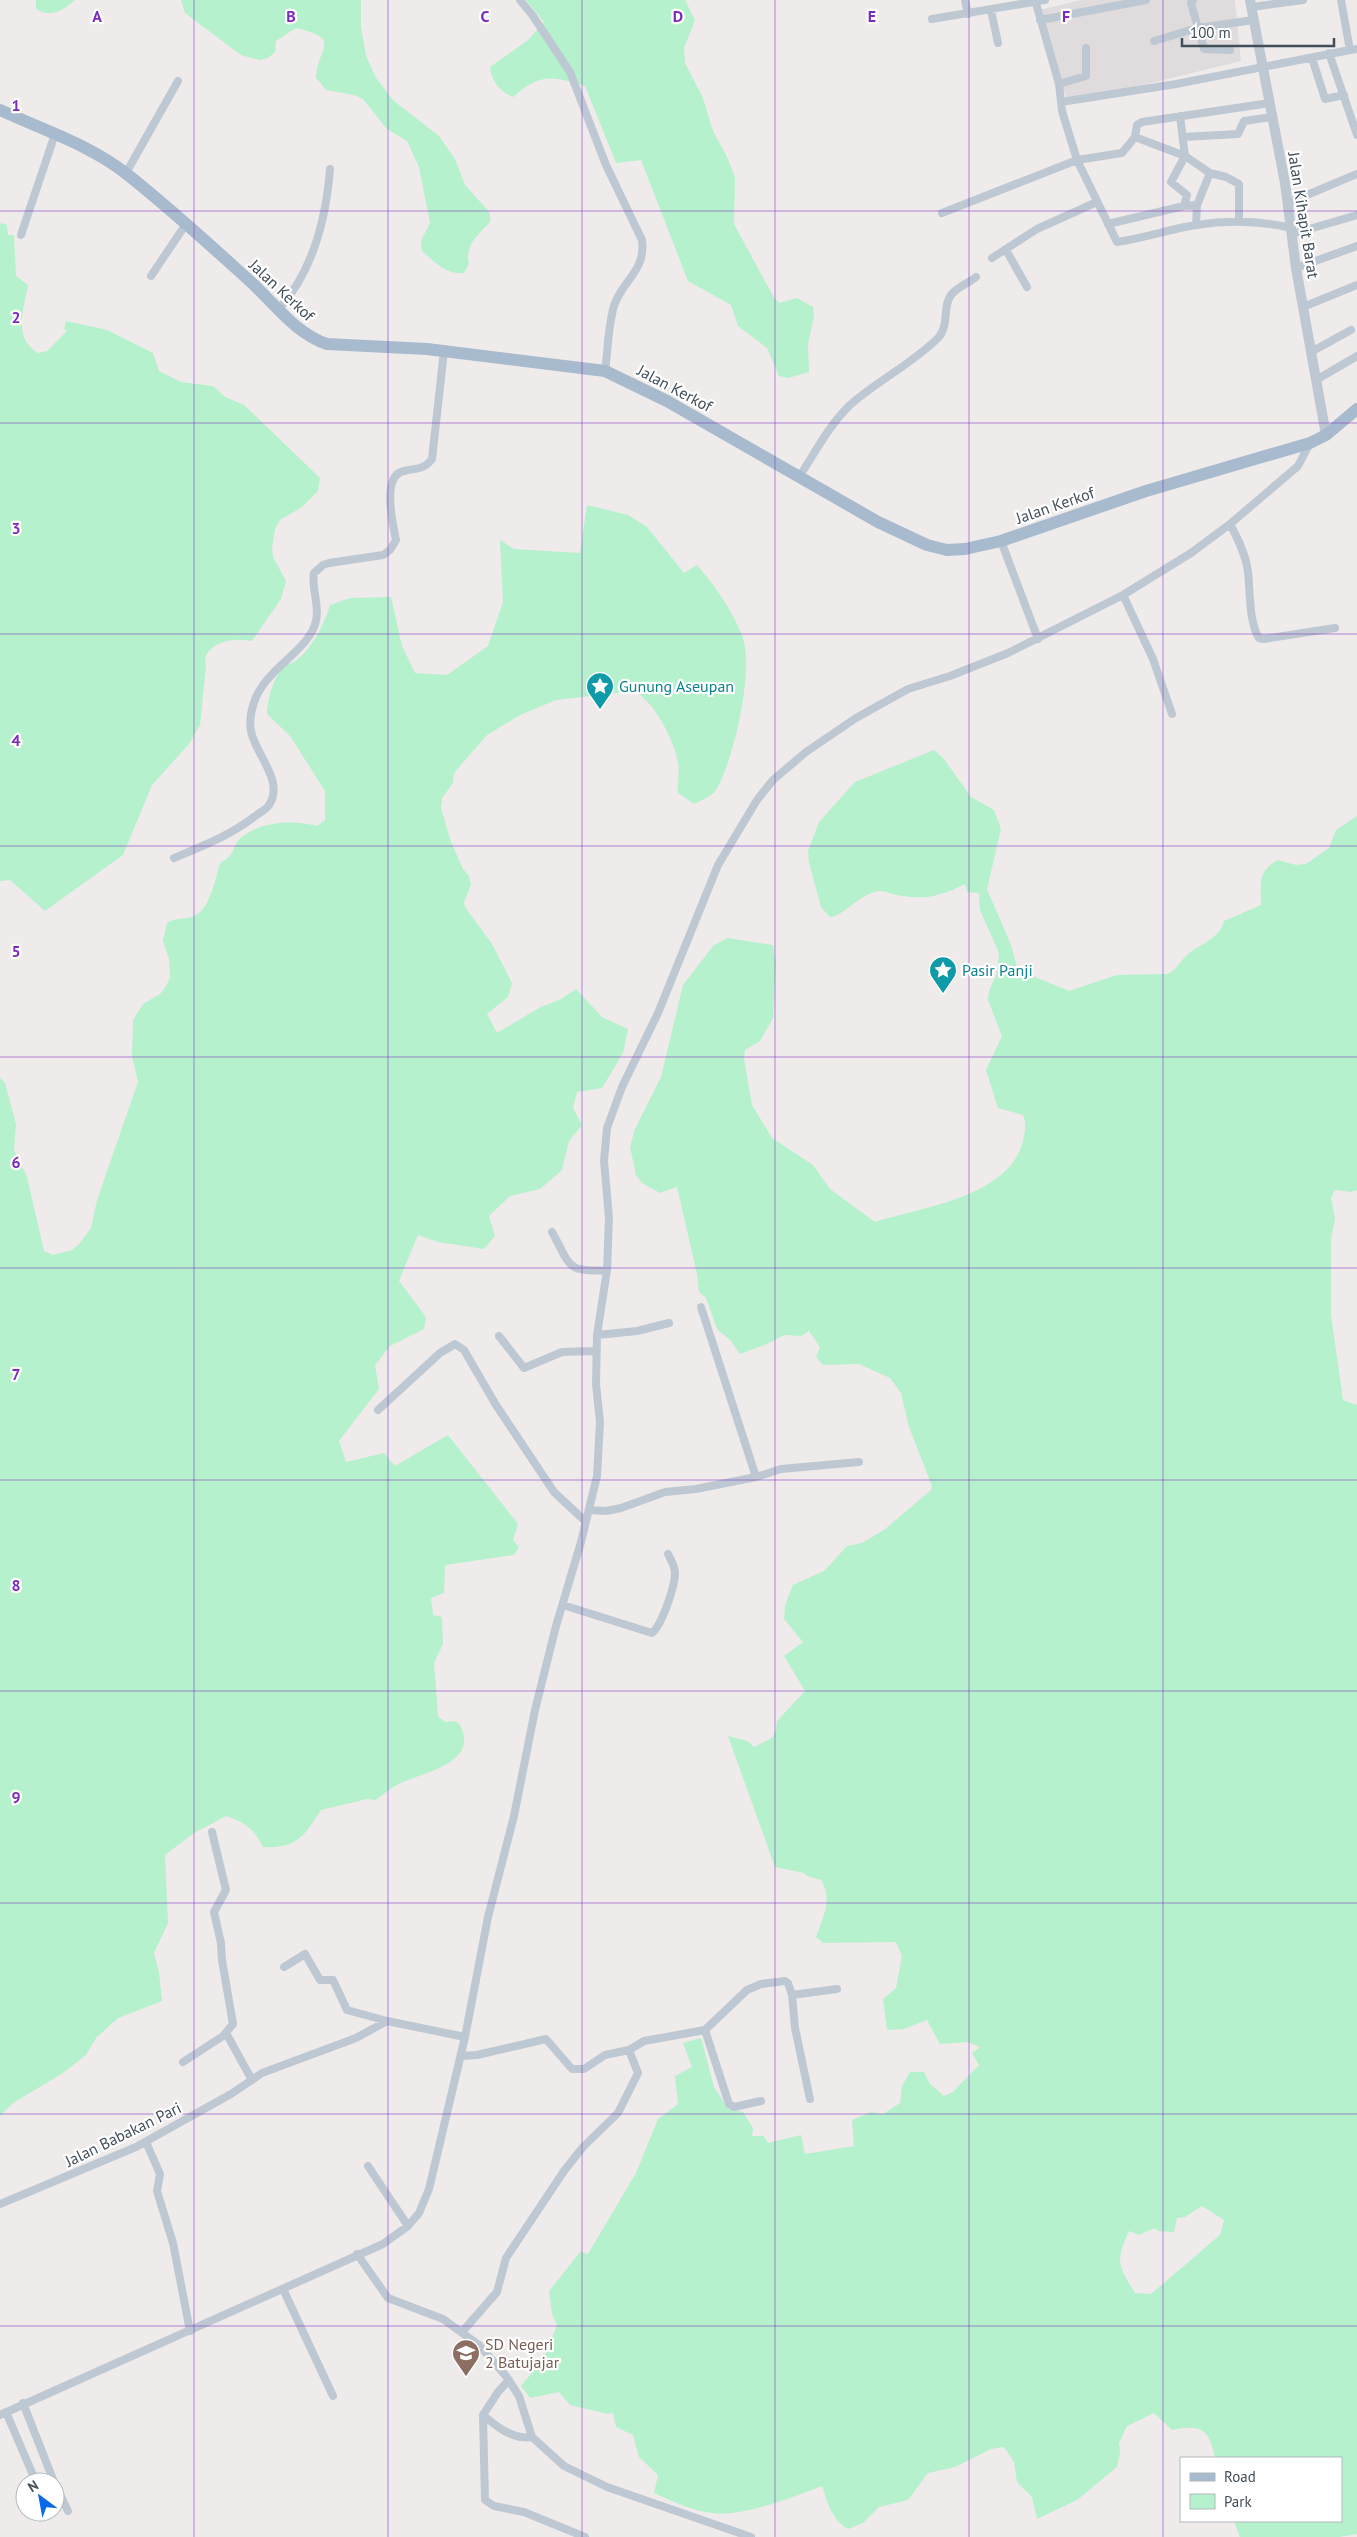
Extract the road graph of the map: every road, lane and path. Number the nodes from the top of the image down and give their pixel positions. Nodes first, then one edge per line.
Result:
1 (520, 0) edge
2 (965, 0) edge
3 (1045, 0) edge
4 (1146, 0) edge
5 (1193, 0) edge
6 (1303, 0) edge
7 (1341, 0) edge
8 (1035, 1) edge
9 (1114, 3) edge
10 (1251, 4) edge
11 (991, 10) junction
12 (968, 14) junction
13 (932, 19) dead end
14 (1040, 20) junction
15 (1254, 20) junction
16 (1197, 28) junction
17 (1154, 41) dead end
18 (998, 43) dead end
19 (1086, 48) dead end
20 (1353, 49) edge
21 (1230, 50) dead end
22 (1329, 53) junction
23 (1312, 58) junction
24 (1262, 67) junction
25 (178, 81) dead end
26 (1059, 84) junction
27 (1344, 94) junction
28 (1061, 102) junction
29 (1270, 103) junction
30 (0, 110) edge
31 (1180, 116) junction
32 (1272, 117) junction
33 (55, 134) junction
34 (1357, 135) edge
35 (1135, 137) junction
36 (1183, 137) junction
37 (1184, 156) junction
38 (1077, 160) junction
39 (330, 169) dead end
40 (126, 173) junction
41 (1210, 173) junction
42 (1357, 174) edge
43 (1097, 202) junction
44 (1288, 203) junction
45 (1197, 205) junction
46 (1184, 206) junction
47 (942, 213) dead end
48 (1357, 215) edge
49 (1239, 222) junction
50 (186, 224) junction
51 (1108, 224) junction
52 (1196, 225) junction
53 (1292, 231) junction
54 (21, 235) dead end
55 (1357, 246) edge
56 (1006, 250) junction
57 (992, 258) dead end
58 (1296, 268) junction
59 (151, 276) dead end
60 (976, 277) dead end
61 (1357, 285) edge
62 (1027, 286) dead end
63 (1303, 307) junction
64 (279, 309) junction
65 (1351, 330) dead end
66 (444, 351) junction
67 (1311, 352) junction
68 (1357, 356) edge
69 (605, 371) junction
70 (1316, 380) junction
71 (1357, 409) edge
72 (1326, 435) junction
73 (1310, 443) junction
74 (799, 477) junction
75 (1230, 524) junction
76 (1000, 541) junction
77 (1123, 595) junction
78 (1335, 628) dead end
79 (1038, 639) junction
80 (1172, 714) dead end
81 (174, 858) dead end
82 (552, 1232) dead end
83 (607, 1270) junction
84 (701, 1307) dead end
85 (669, 1323) dead end
86 (597, 1334) junction
87 (499, 1336) dead end
88 (596, 1351) junction
89 (378, 1410) dead end
90 (859, 1462) dead end
91 (756, 1477) junction
92 (590, 1510) junction
93 (585, 1521) junction
94 (668, 1554) dead end
95 (563, 1605) junction
96 (212, 1832) dead end
97 (284, 1967) dead end
98 (837, 1988) dead end
99 (792, 1995) junction
100 (387, 2021) junction
101 (706, 2030) junction
102 (226, 2033) junction
103 (466, 2037) junction
104 (629, 2050) junction
105 (461, 2056) junction
106 (183, 2062) dead end
107 (252, 2080) junction
108 (810, 2099) dead end
109 (761, 2101) dead end
110 (146, 2142) junction
111 (368, 2166) dead end
112 (0, 2204) edge
113 (408, 2226) junction
114 (357, 2254) junction
115 (283, 2289) junction
116 (190, 2331) junction
117 (462, 2332) junction
118 (508, 2380) junction
119 (333, 2396) dead end
120 (23, 2403) junction
121 (3, 2413) edge
122 (483, 2415) junction
123 (532, 2437) junction
124 (31, 2472) edge
125 (51, 2472) edge
126 (65, 2505) edge
127 (68, 2511) dead end
128 (585, 2537) edge
129 (751, 2537) edge

1 - 69 street
2 - 12 street
3 - 8 street
4 - 9 street
5 - 16 street
6 - 10 street
7 - 20 street
8 - 11 street
8 - 14 street
9 - 14 street
10 - 15 street, Jalan Kihapit Barat
11 - 12 street
11 - 18 street
12 - 13 street
14 - 26 street
15 - 16 street
15 - 24 street, Jalan Kihapit Barat
16 - 17 street
16 - 21 street
19 - 26 street
20 - 22 street
22 - 23 street
22 - 27 street
23 - 24 street
23 - 27 street
24 - 28 street
24 - 29 street, Jalan Kihapit Barat
25 - 40 street
26 - 28 street
27 - 34 street
28 - 38 street
29 - 31 street
29 - 32 street, Jalan Kihapit Barat
30 - 33 main road, Jalan Kerkof
31 - 35 street
31 - 36 street
32 - 36 street
32 - 44 street, Jalan Kihapit Barat
33 - 40 main road, Jalan Kerkof
33 - 54 street
35 - 37 street
35 - 38 street
36 - 37 street
37 - 41 street
37 - 46 street
38 - 43 street
38 - 47 street
39 - 64 street
40 - 50 main road, Jalan Kerkof
41 - 45 street
41 - 49 street
42 - 44 street
43 - 51 street
43 - 56 street
44 - 53 street, Jalan Kihapit Barat
45 - 46 street
45 - 52 street
46 - 51 street
48 - 53 street
49 - 52 street
49 - 53 street
50 - 59 street
50 - 64 main road, Jalan Kerkof
51 - 52 street
53 - 58 street, Jalan Kihapit Barat
55 - 58 street
56 - 57 street
56 - 62 street
58 - 63 street, Jalan Kihapit Barat
60 - 74 street
61 - 63 street
63 - 67 street, Jalan Kihapit Barat
64 - 66 main road, Jalan Kerkof
65 - 67 street
66 - 69 main road, Jalan Kerkof
66 - 81 street
67 - 70 street, Jalan Kihapit Barat
68 - 70 street
69 - 74 main road, Jalan Kerkof
70 - 72 street, Jalan Kihapit Barat
71 - 72 main road, Jalan Kerkof
72 - 73 main road, Jalan Kerkof
73 - 75 street
73 - 76 main road, Jalan Kerkof
74 - 76 main road, Jalan Kerkof
75 - 77 street
75 - 78 street
76 - 79 street
77 - 79 street
77 - 80 street
79 - 83 street
82 - 83 street
83 - 86 street
84 - 91 street
85 - 86 street
86 - 88 street
87 - 88 street
88 - 92 street
89 - 93 street
90 - 91 street
91 - 92 street
92 - 93 street
93 - 95 street
94 - 95 street
95 - 103 street
96 - 102 street
97 - 100 street
98 - 99 street
99 - 101 street
99 - 108 street
100 - 103 street
100 - 107 street, Jalan Babakan Pari
101 - 104 street
101 - 109 street
102 - 106 street
102 - 107 street
103 - 105 street
104 - 105 street
104 - 117 street
105 - 113 street
107 - 110 street, Jalan Babakan Pari
110 - 112 street, Jalan Babakan Pari
110 - 116 street
111 - 113 street
113 - 114 street
114 - 115 street
114 - 117 street
115 - 116 street
115 - 119 street
116 - 120 street
117 - 118 street
118 - 122 street
118 - 123 street
120 - 121 street
120 - 125 street
121 - 124 street
122 - 123 street
122 - 128 street
123 - 129 street
126 - 127 street

